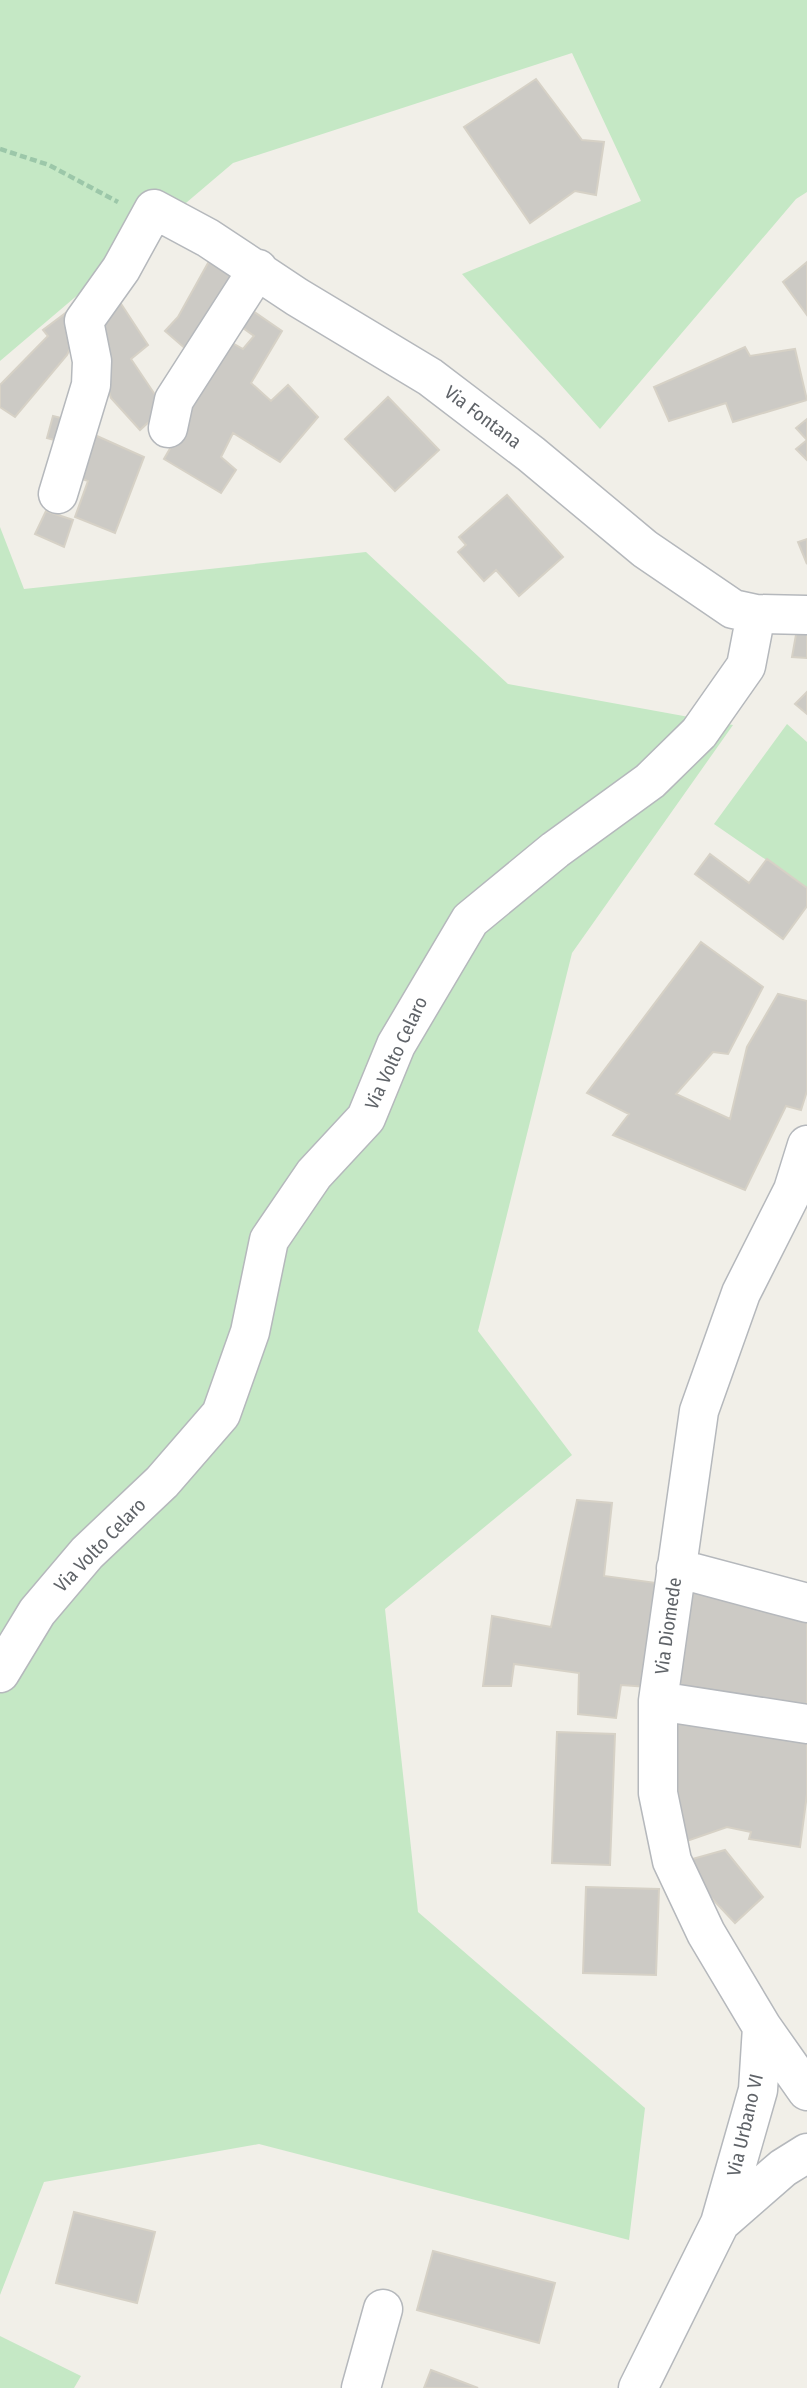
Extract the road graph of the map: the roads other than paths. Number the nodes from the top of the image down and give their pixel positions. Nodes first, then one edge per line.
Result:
1 (258, 269) junction
2 (168, 428) dead end
3 (58, 494) dead end
4 (756, 614) junction
5 (807, 615) edge
6 (807, 1145) edge
7 (800, 1193) edge
8 (676, 1568) junction
9 (807, 1603) edge
10 (0, 1673) edge
11 (658, 1701) junction
12 (807, 1724) edge
13 (762, 2027) junction
14 (801, 2070) edge
15 (807, 2153) edge
16 (720, 2223) junction
17 (383, 2309) dead end
18 (361, 2388) edge
19 (638, 2388) edge

1 - 2 street
1 - 3 street, Via Fontana
1 - 4 street, Via Fontana
4 - 5 street, Via Fontana
4 - 10 street, Via Volto Celaro
6 - 7 street, Via Diomede
7 - 8 street, Via Diomede
8 - 9 street
8 - 11 street, Via Diomede
11 - 12 street
11 - 13 street, Via Diomede
13 - 14 street, Via Diomede
13 - 16 street, Via Urbano VI
15 - 16 street, Via Urbano VI
16 - 19 street, Via Urbano VI
17 - 18 street

